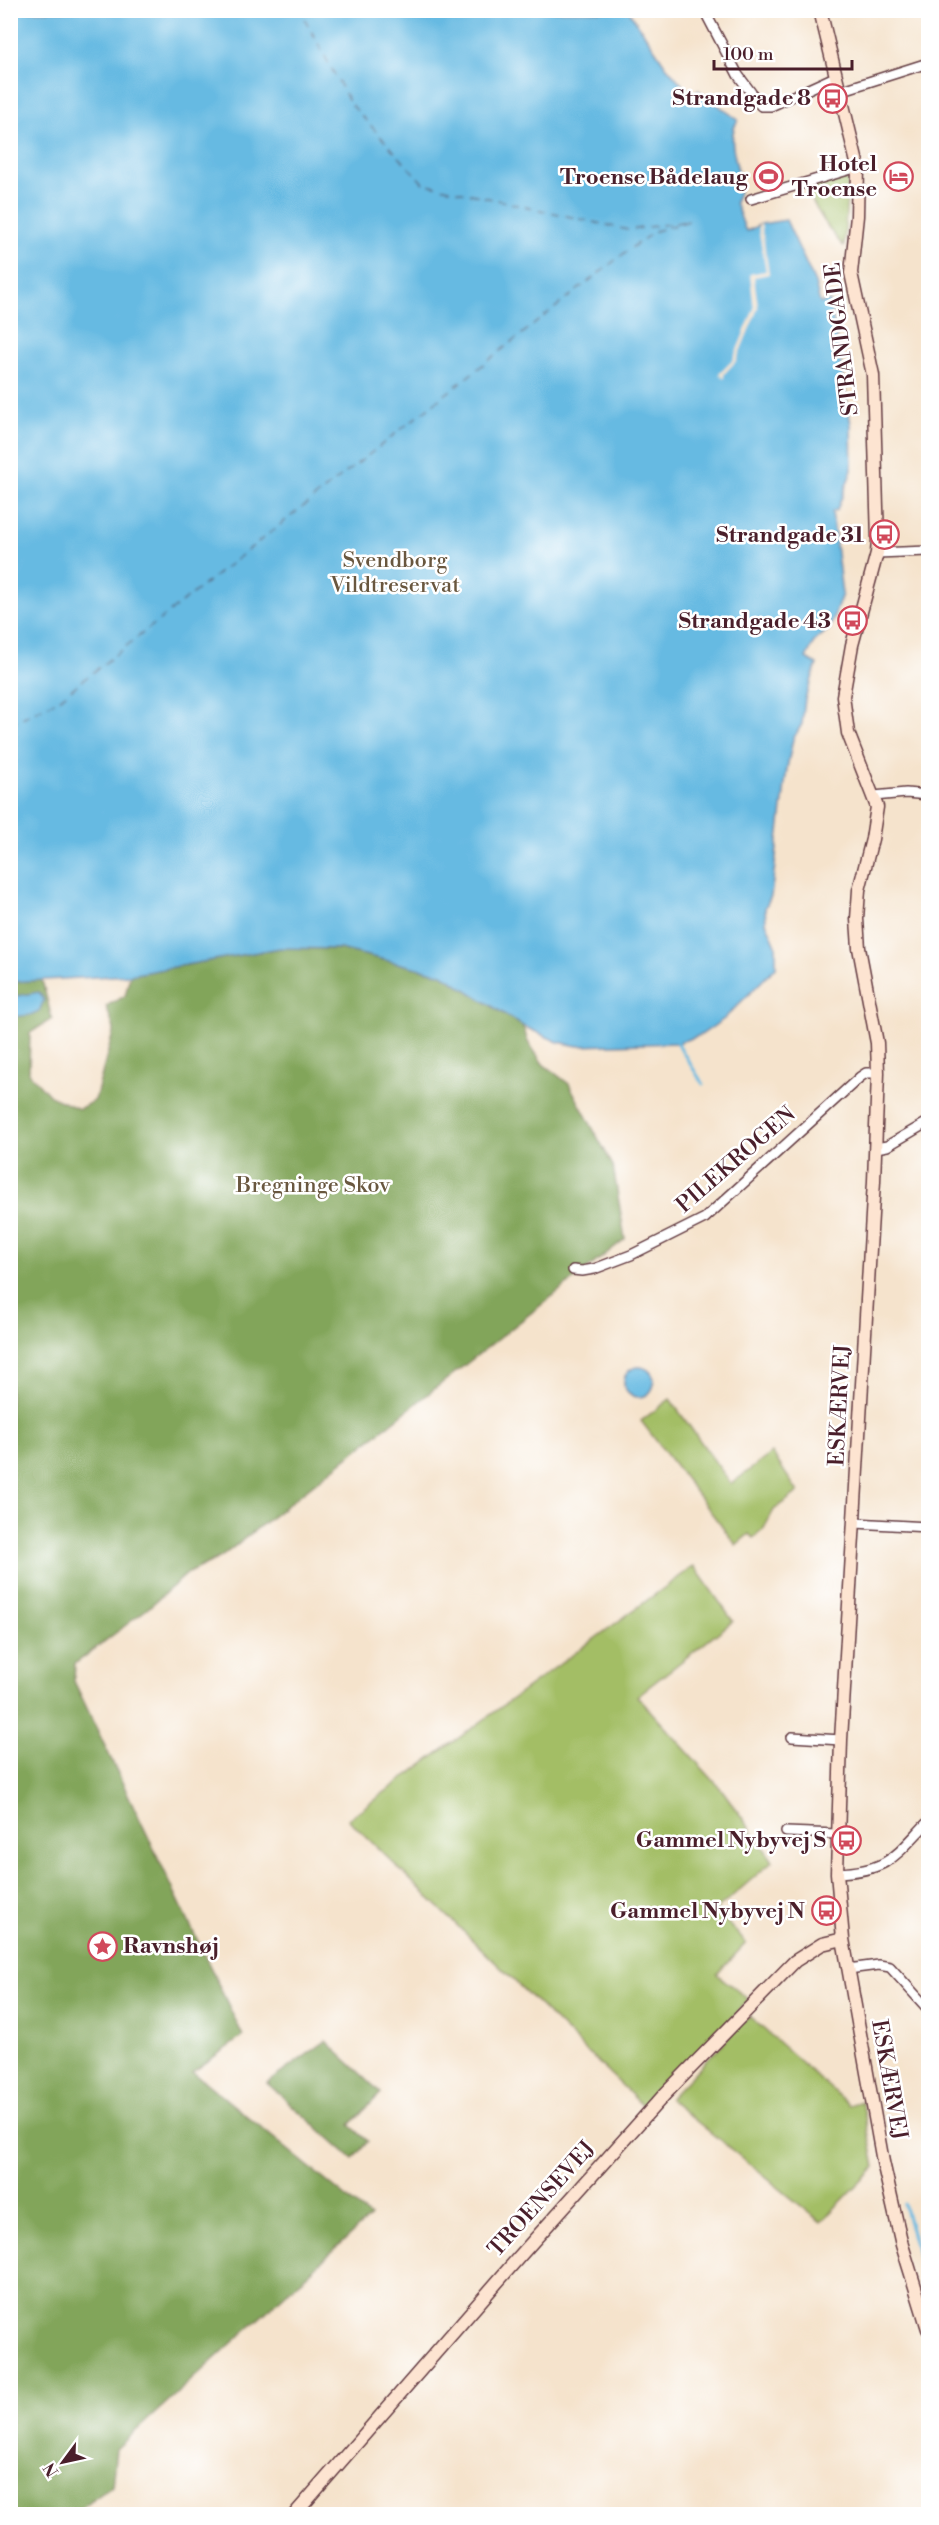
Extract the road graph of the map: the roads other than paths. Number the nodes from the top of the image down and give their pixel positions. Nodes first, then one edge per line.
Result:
1 (704, 10) edge
2 (820, 10) edge
3 (928, 63) edge
4 (837, 76) junction
5 (840, 92) junction
6 (858, 167) junction
7 (751, 199) dead end
8 (928, 551) edge
9 (877, 553) junction
10 (928, 795) edge
11 (874, 796) junction
12 (878, 1072) junction
13 (928, 1122) edge
14 (876, 1148) junction
15 (573, 1270) dead end
16 (855, 1523) junction
17 (928, 1527) edge
18 (792, 1737) dead end
19 (841, 1740) junction
20 (928, 1822) edge
21 (786, 1832) dead end
22 (837, 1834) junction
23 (837, 1873) junction
24 (843, 1939) junction
25 (848, 1970) junction
26 (928, 2009) edge
27 (928, 2329) edge
28 (295, 2514) edge

1 - 4 street
2 - 4 street, STRANDGADE
3 - 5 street
4 - 5 street, STRANDGADE
5 - 6 street, STRANDGADE
6 - 7 street
6 - 9 street, STRANDGADE
8 - 9 street
9 - 11 street, STRANDGADE
10 - 11 street
11 - 12 street, STRANDGADE
12 - 14 street, ESKÆRVEJ
12 - 15 street, PILEKROGEN
13 - 14 street
14 - 16 street, ESKÆRVEJ
16 - 17 street
16 - 19 street, ESKÆRVEJ
18 - 19 street
19 - 22 street, ESKÆRVEJ
20 - 23 street
21 - 22 street
22 - 23 street, ESKÆRVEJ
23 - 24 street, ESKÆRVEJ
24 - 25 street, ESKÆRVEJ
24 - 28 street, TROENSEVEJ
25 - 26 street
25 - 27 street, ESKÆRVEJ

